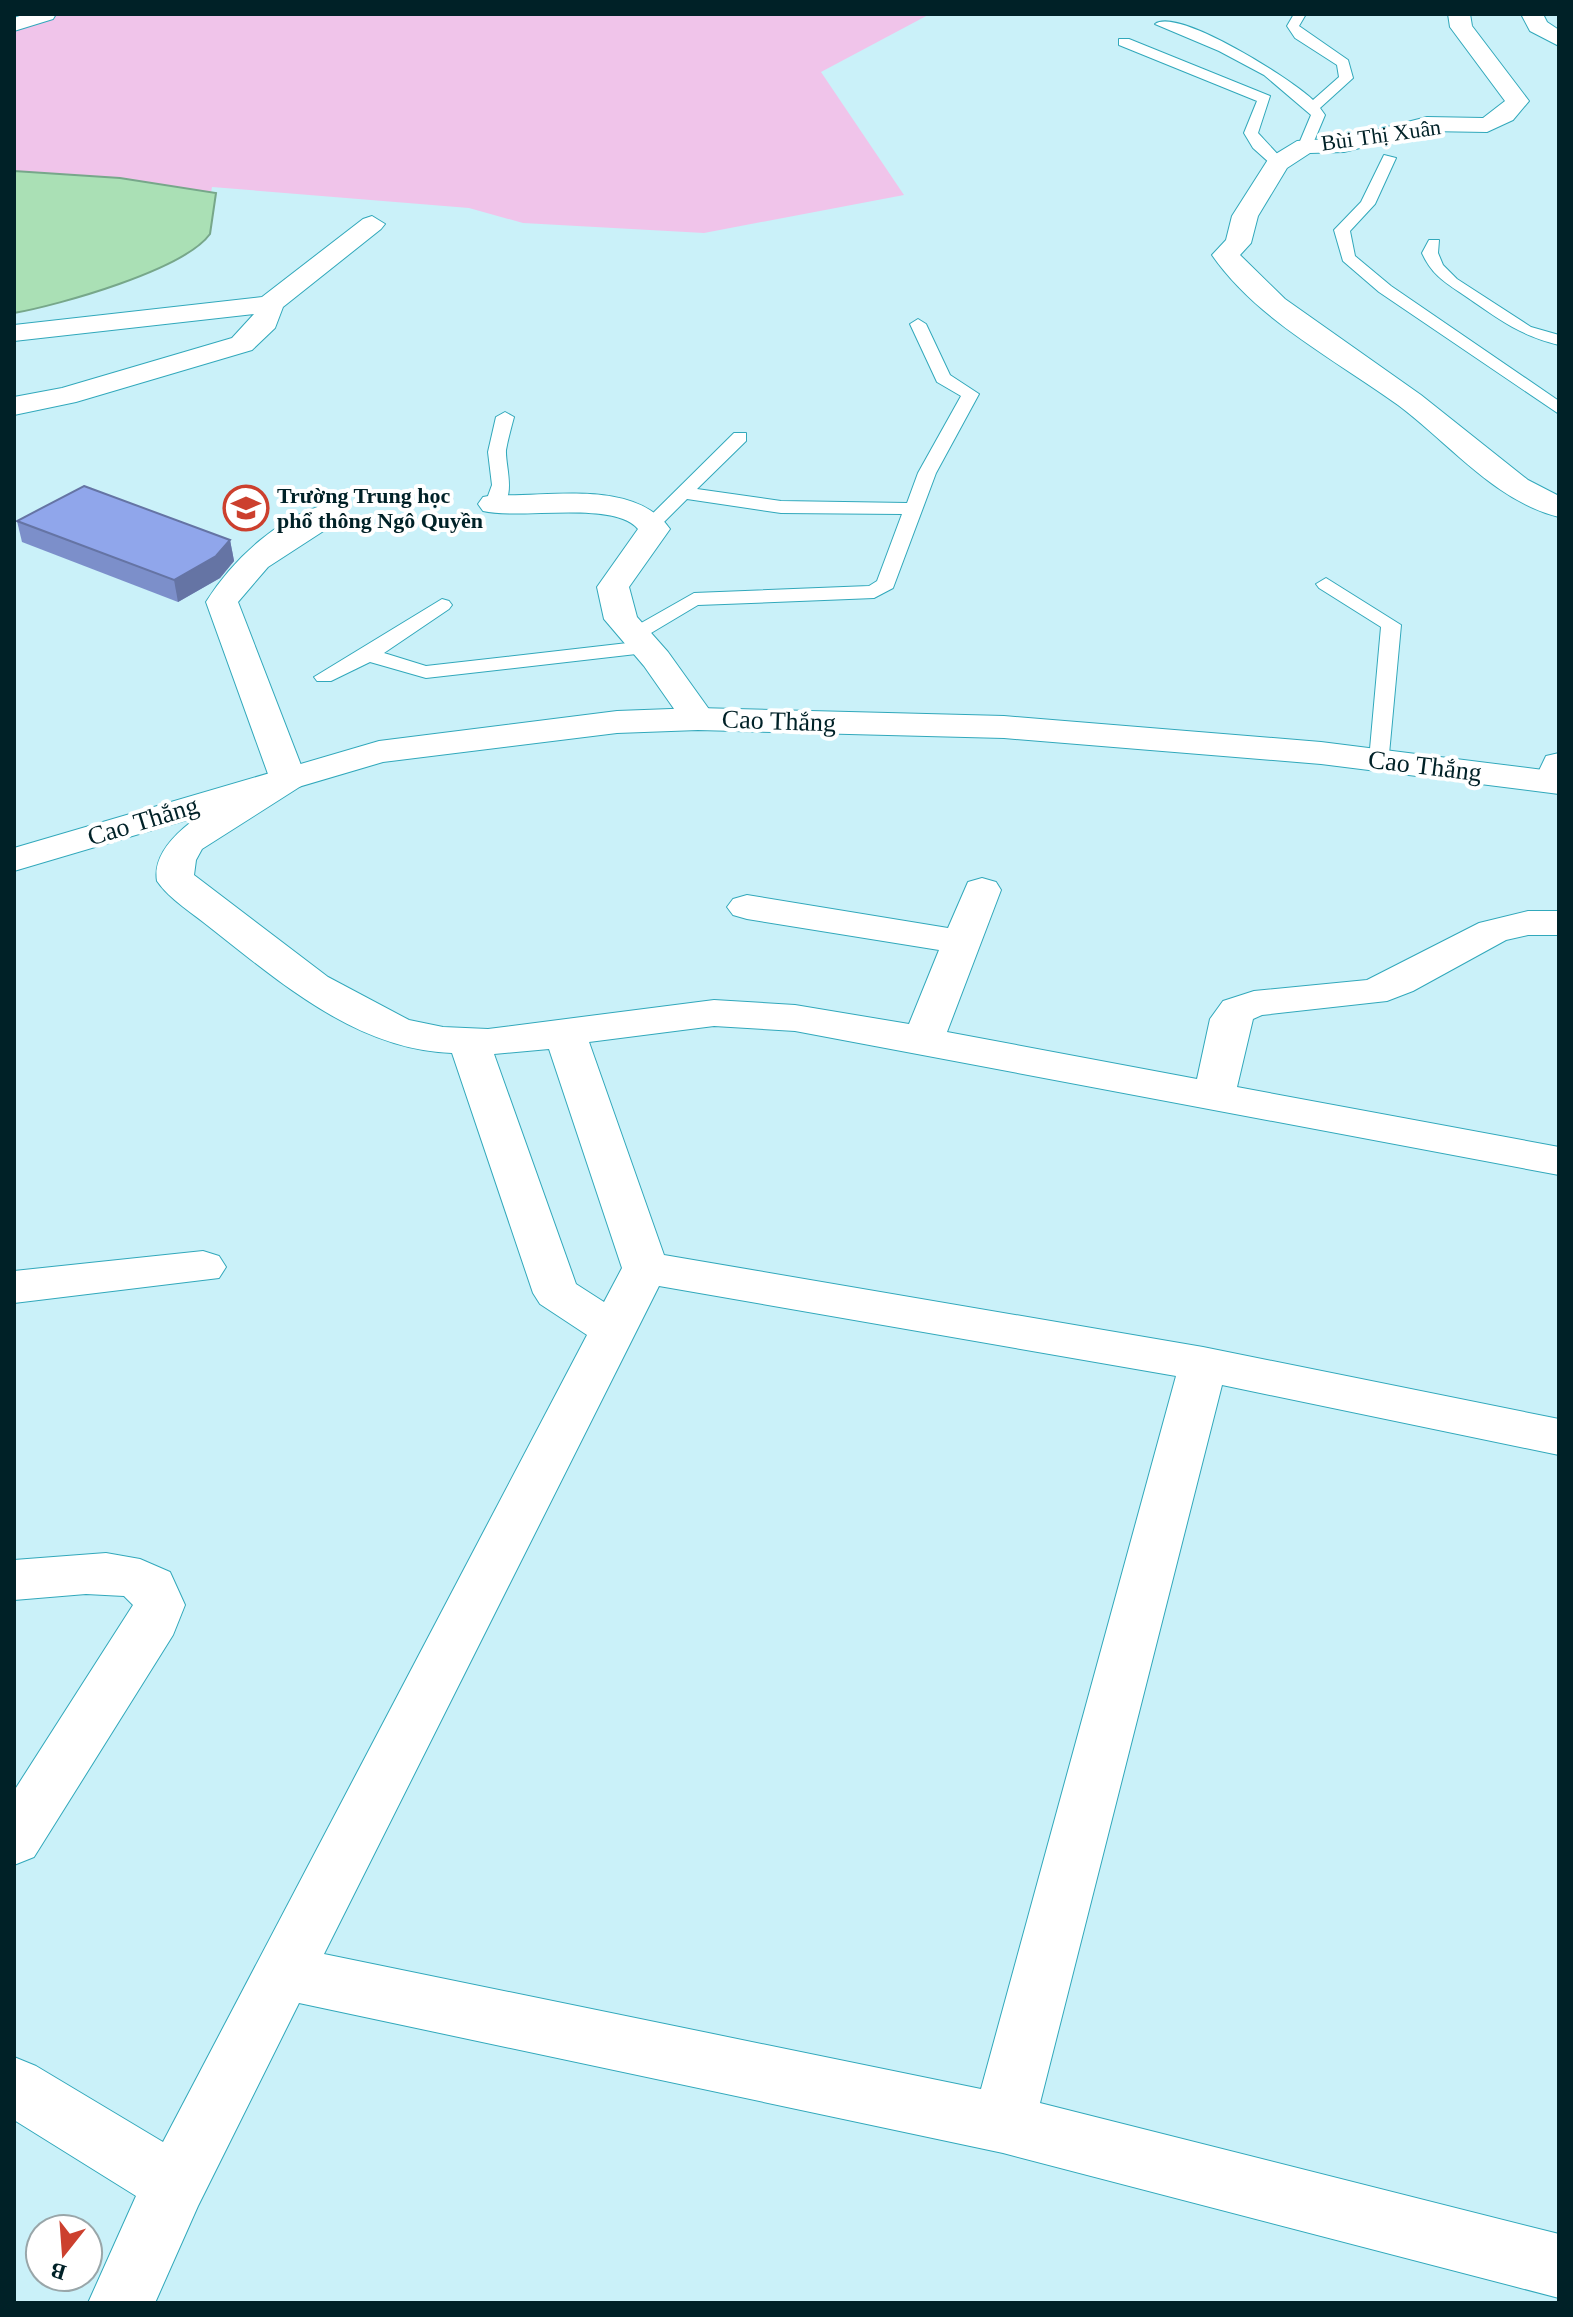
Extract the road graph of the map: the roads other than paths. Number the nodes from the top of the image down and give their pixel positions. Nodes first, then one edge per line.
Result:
1 (45, 14) edge
2 (1300, 14) edge
3 (1459, 14) edge
4 (1532, 14) edge
5 (1161, 24) dead end
6 (14, 25) edge
7 (1559, 39) edge
8 (1124, 42) dead end
9 (1313, 107) junction
10 (1305, 146) junction
11 (1389, 158) dead end
12 (1278, 163) junction
13 (372, 224) dead end
14 (1434, 243) dead end
15 (270, 304) junction
16 (918, 324) dead end
17 (14, 333) edge
18 (1559, 340) edge
19 (14, 406) edge
20 (1559, 409) edge
21 (505, 417) dead end
22 (740, 437) dead end
23 (683, 493) junction
24 (494, 504) joint
25 (1559, 508) edge
26 (914, 509) junction
27 (331, 512) dead end
28 (652, 523) junction
29 (1326, 584) dead end
30 (442, 605) dead end
31 (640, 641) junction
32 (370, 654) junction
33 (324, 677) dead end
34 (698, 719) junction
35 (1380, 760) junction
36 (1557, 776) edge
37 (288, 778) junction
38 (14, 860) edge
39 (982, 890) dead end
40 (747, 907) dead end
41 (1559, 923) edge
42 (962, 942) junction
43 (565, 1033) junction
44 (923, 1041) junction
45 (469, 1043) junction
46 (1214, 1096) junction
47 (1559, 1161) edge
48 (203, 1267) dead end
49 (645, 1268) junction
50 (14, 1287) edge
51 (613, 1330) junction
52 (1203, 1364) junction
53 (1559, 1437) edge
54 (14, 1580) edge
55 (14, 1840) edge
56 (283, 1973) junction
57 (14, 2086) edge
58 (1003, 2123) junction
59 (175, 2184) junction
60 (1559, 2266) edge
61 (121, 2303) edge

1 - 6 street
2 - 9 lane
3 - 10 street, Bùi Thị Xuân
4 - 7 street
5 - 9 lane
8 - 12 lane
9 - 10 lane
10 - 12 street, Bùi Thị Xuân
11 - 20 lane
12 - 25 street
13 - 15 street
14 - 18 lane
15 - 17 street
15 - 19 street
16 - 26 lane
21 - 24 lane
22 - 23 lane
23 - 26 lane
23 - 28 lane
24 - 28 street
26 - 31 lane
27 - 37 street
28 - 31 street
29 - 35 lane
30 - 32 lane
31 - 32 lane
31 - 34 street
32 - 33 lane
34 - 35 street, Cao Thắng
34 - 37 street, Cao Thắng
35 - 36 street, Cao Thắng
37 - 38 street, Cao Thắng
37 - 45 street
39 - 42 street
40 - 42 street
41 - 46 street
42 - 44 street
43 - 44 street
43 - 45 street
43 - 49 street
44 - 46 street
45 - 51 street
46 - 47 street
48 - 50 street
49 - 51 street
49 - 52 street
51 - 56 street
52 - 53 street
52 - 58 street
54 - 55 street
56 - 58 street
56 - 59 street
57 - 59 street
58 - 60 street
59 - 61 street

